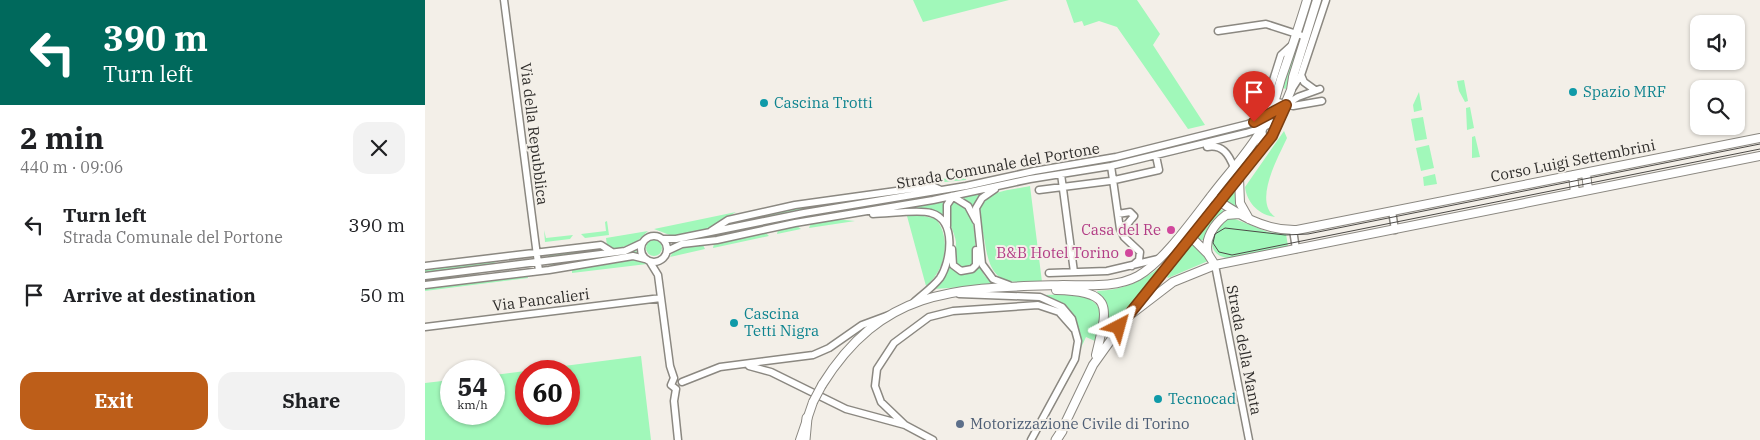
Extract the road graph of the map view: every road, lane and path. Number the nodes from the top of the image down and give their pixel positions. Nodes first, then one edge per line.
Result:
1 (504, 0) edge
2 (1307, 0) edge
3 (1317, 0) edge
4 (1325, 0) edge
5 (1315, 19) junction
6 (1218, 31) dead end
7 (1296, 34) junction
8 (1306, 37) junction
9 (1293, 44) junction
10 (1301, 75) junction
11 (1269, 88) junction
12 (1291, 90) junction
13 (1274, 101) junction
14 (1322, 101) dead end
15 (1286, 105) junction
16 (1270, 114) junction
17 (1281, 119) junction
18 (1251, 123) junction
19 (1262, 128) junction
20 (1760, 138) edge
21 (1196, 146) junction
22 (1257, 155) junction
23 (1155, 156) junction
24 (1760, 156) edge
25 (1111, 166) junction
26 (1234, 168) junction
27 (1586, 173) junction
28 (1061, 174) junction
29 (1573, 175) junction
30 (1239, 178) junction
31 (1113, 180) junction
32 (1010, 183) junction
33 (967, 186) junction
34 (1063, 187) junction
35 (941, 190) junction
36 (1039, 190) dead end
37 (1587, 190) junction
38 (1575, 193) junction
39 (953, 196) junction
40 (1211, 196) junction
41 (1220, 202) junction
42 (1392, 211) junction
43 (857, 214) junction
44 (1118, 214) junction
45 (1239, 214) junction
46 (977, 221) junction
47 (1191, 221) junction
48 (1250, 221) junction
49 (947, 228) junction
50 (1120, 229) junction
51 (1293, 230) junction
52 (1395, 230) junction
53 (709, 232) junction
54 (978, 232) junction
55 (949, 236) junction
56 (1191, 238) junction
57 (663, 239) junction
58 (641, 243) junction
59 (1297, 249) junction
60 (667, 251) junction
61 (537, 252) junction
62 (612, 252) junction
63 (1209, 254) junction
64 (663, 259) junction
65 (647, 260) junction
66 (1158, 260) junction
67 (538, 262) junction
68 (1215, 265) junction
69 (425, 266) edge
70 (1132, 266) junction
71 (539, 271) junction
72 (1074, 272) junction
73 (1049, 273) dead end
74 (658, 275) junction
75 (425, 276) edge
76 (425, 285) edge
77 (1018, 287) junction
78 (987, 290) junction
79 (943, 294) junction
80 (661, 298) junction
81 (914, 302) junction
82 (889, 315) junction
83 (1126, 318) junction
84 (425, 327) edge
85 (1074, 329) junction
86 (743, 364) junction
87 (1093, 365) junction
88 (674, 378) junction
89 (682, 382) junction
90 (676, 389) junction
91 (807, 418) junction
92 (905, 425) junction
93 (1062, 431) joint
94 (678, 440) edge
95 (800, 440) edge
96 (805, 440) edge
97 (933, 440) edge
98 (1031, 440) edge
99 (1057, 440) edge
100 (1249, 440) edge

1 - 61 street, Via della Repubblica
2 - 7 main road
3 - 5 main road
4 - 5 street
5 - 8 main road
5 - 10 street
6 - 7 street
7 - 8 street
7 - 9 main road
8 - 12 main road
9 - 11 street
9 - 13 main road
10 - 12 street
10 - 15 street, Strada Comunale del Portone
11 - 13 street
11 - 18 street
12 - 15 main road
13 - 15 street
13 - 16 main road
14 - 15 street, Strada Comunale del Portone
15 - 16 street, Strada Comunale del Portone
15 - 17 main road
16 - 18 street, Strada Comunale del Portone
16 - 19 main road
17 - 19 street, Strada Comunale del Portone
17 - 22 main road
18 - 19 street
18 - 33 street, Strada Comunale del Portone
19 - 21 street, Strada Comunale del Portone
19 - 22 street
19 - 26 main road
20 - 27 main road, Corso Luigi Settembrini
21 - 23 street, Strada Comunale del Portone
21 - 26 street
22 - 30 main road
23 - 25 street, Strada Comunale del Portone
23 - 31 street, Strada Comunale del Portone
24 - 37 main road, Corso Luigi Settembrini
25 - 28 street, Strada Comunale del Portone
25 - 31 street, Strada Comunale del Portone
26 - 40 main road
27 - 29 main road, Corso Luigi Settembrini
27 - 37 main road
28 - 32 street, Strada Comunale del Portone
28 - 34 street, Strada Comunale del Portone
29 - 38 main road
29 - 42 main road, Corso Luigi Settembrini
30 - 41 main road
30 - 48 main road
31 - 34 street, Strada Comunale del Portone
31 - 44 street, Strada Comunale del Portone
32 - 39 street, Strada Comunale del Portone
32 - 46 street
33 - 35 street, Strada Comunale del Portone
33 - 39 street
34 - 36 street, Strada Comunale del Portone
34 - 72 street, Strada Comunale del Portone
35 - 39 street
35 - 53 street, Strada Comunale del Portone
35 - 53 street, Strada Comunale del Portone
37 - 38 main road, Corso Luigi Settembrini
38 - 52 main road, Corso Luigi Settembrini
39 - 43 street, Strada Comunale del Portone
39 - 46 street
39 - 49 street
40 - 41 main road, Corso Luigi Settembrini
40 - 47 main road
41 - 45 main road, Corso Luigi Settembrini
41 - 56 main road
42 - 51 main road, Corso Luigi Settembrini
42 - 52 street
43 - 49 street
43 - 60 street, Strada Comunale del Portone
44 - 50 street, Strada Comunale del Portone
44 - 50 street
45 - 48 main road, Corso Luigi Settembrini
45 - 63 main road
46 - 54 street
47 - 56 main road
47 - 66 main road
48 - 51 main road, Corso Luigi Settembrini
49 - 55 street
50 - 70 street
51 - 59 street
52 - 59 main road, Corso Luigi Settembrini
53 - 57 street, Strada Comunale del Portone
54 - 55 street
54 - 77 street
55 - 81 street
56 - 63 main road
56 - 83 main road
57 - 58 street
57 - 60 street
58 - 62 street
58 - 65 street
59 - 68 main road, Corso Luigi Settembrini
60 - 64 street
61 - 62 street
61 - 67 street, Via della Repubblica
61 - 69 street
62 - 67 street
63 - 68 main road
64 - 65 street
64 - 74 street
65 - 71 street
65 - 74 street
66 - 70 street
66 - 77 main road
67 - 71 street, Via della Repubblica
67 - 75 street
68 - 83 main road, Corso Luigi Settembrini
68 - 100 street, Strada della Manta
70 - 72 street
71 - 76 street
72 - 73 street
74 - 80 street
77 - 78 main road
78 - 79 main road
78 - 87 main road
79 - 81 main road
79 - 85 street
80 - 84 street, Via Pancalieri
80 - 88 street
81 - 82 main road
82 - 86 street
82 - 91 main road, bridge
83 - 87 main road
85 - 92 street
85 - 98 street
86 - 89 street
86 - 92 street
87 - 93 main road
88 - 89 street
88 - 90 street
89 - 90 street
90 - 94 street
91 - 95 main road
91 - 96 highway
92 - 97 street
93 - 99 highway

